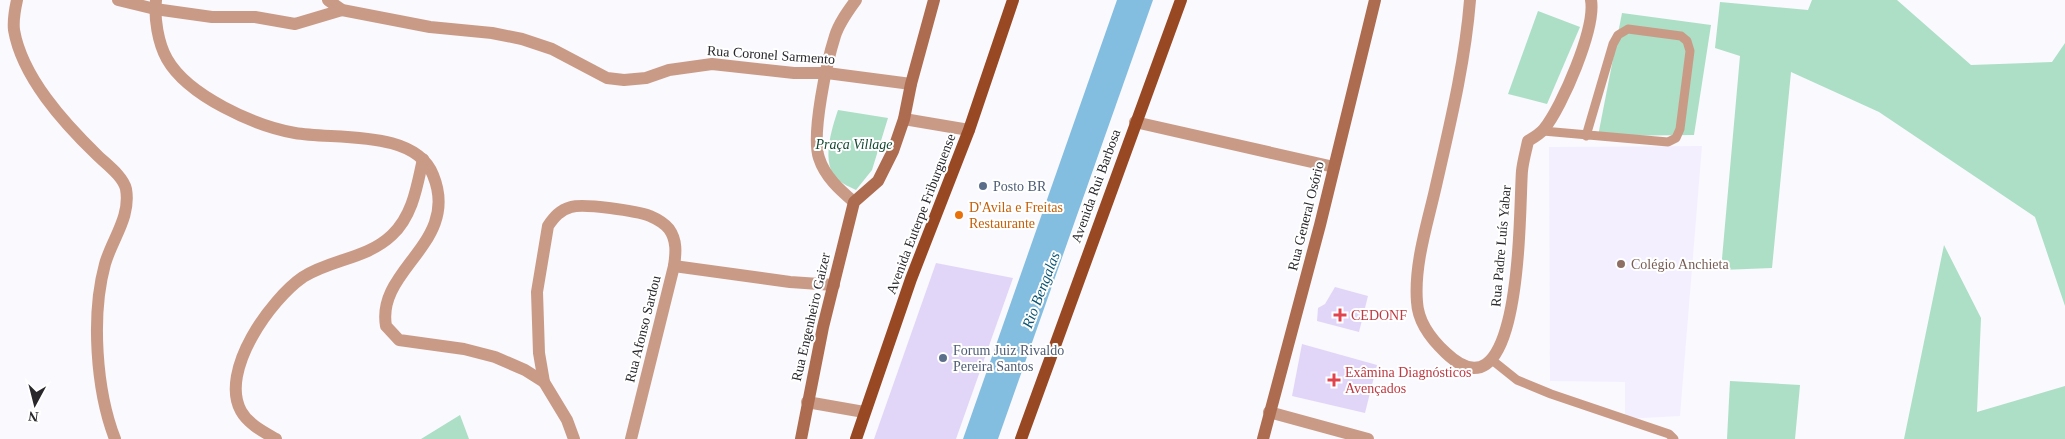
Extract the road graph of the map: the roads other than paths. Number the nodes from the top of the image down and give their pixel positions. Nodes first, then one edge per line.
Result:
1 (16, 0) edge
2 (118, 0) edge
3 (328, 0) edge
4 (856, 0) edge
5 (934, 0) edge
6 (1013, 0) edge
7 (1181, 0) edge
8 (1375, 0) edge
9 (1470, 0) edge
10 (1591, 0) edge
11 (155, 4) edge
12 (342, 10) junction
13 (827, 74) junction
14 (911, 84) junction
15 (904, 119) junction
16 (1135, 122) junction
17 (969, 130) junction
18 (1543, 131) junction
19 (1586, 136) junction
20 (423, 159) junction
21 (1334, 167) junction
22 (854, 202) junction
23 (674, 266) junction
24 (834, 285) junction
25 (1492, 360) junction
26 (544, 382) junction
27 (807, 402) junction
28 (864, 412) junction
29 (1269, 412) junction
30 (115, 439) edge
31 (276, 439) edge
32 (574, 439) edge
33 (632, 439) edge
34 (801, 439) edge
35 (856, 439) edge
36 (1021, 439) edge
37 (1263, 439) edge
38 (1368, 439) edge
39 (1674, 439) edge

1 - 30 street
2 - 11 street, Rua Coronel Sarmento
3 - 12 street, Rua Coronel Sarmento
4 - 13 street
5 - 14 street
6 - 17 main road, Avenida Euterpe Friburguense
7 - 16 main road, Avenida Rui Barbosa
8 - 21 street, Rua General Osório
9 - 25 street
10 - 18 street, Rua Padre Luís Yabar
11 - 12 street, Rua Coronel Sarmento
11 - 20 street
12 - 13 street, Rua Coronel Sarmento
13 - 14 street, Rua Coronel Sarmento
13 - 22 street
14 - 15 street
15 - 17 street
15 - 22 street
16 - 21 street
16 - 36 main road, Avenida Rui Barbosa
17 - 28 main road, Avenida Euterpe Friburguense
18 - 19 lane
18 - 25 street, Rua Padre Luís Yabar
19 - 19 lane
20 - 26 street
20 - 31 street
21 - 29 street, Rua General Osório
22 - 24 street, Rua Engenheiro Gaizer
23 - 24 street, Rua Afonso Sardou
23 - 26 street
23 - 33 street, Rua Afonso Sardou
24 - 27 street, Rua Engenheiro Gaizer
25 - 39 lane
26 - 32 street
27 - 28 street
27 - 34 street, Rua Engenheiro Gaizer
28 - 35 main road, Avenida Euterpe Friburguense
29 - 37 street, Rua General Osório
29 - 38 street

